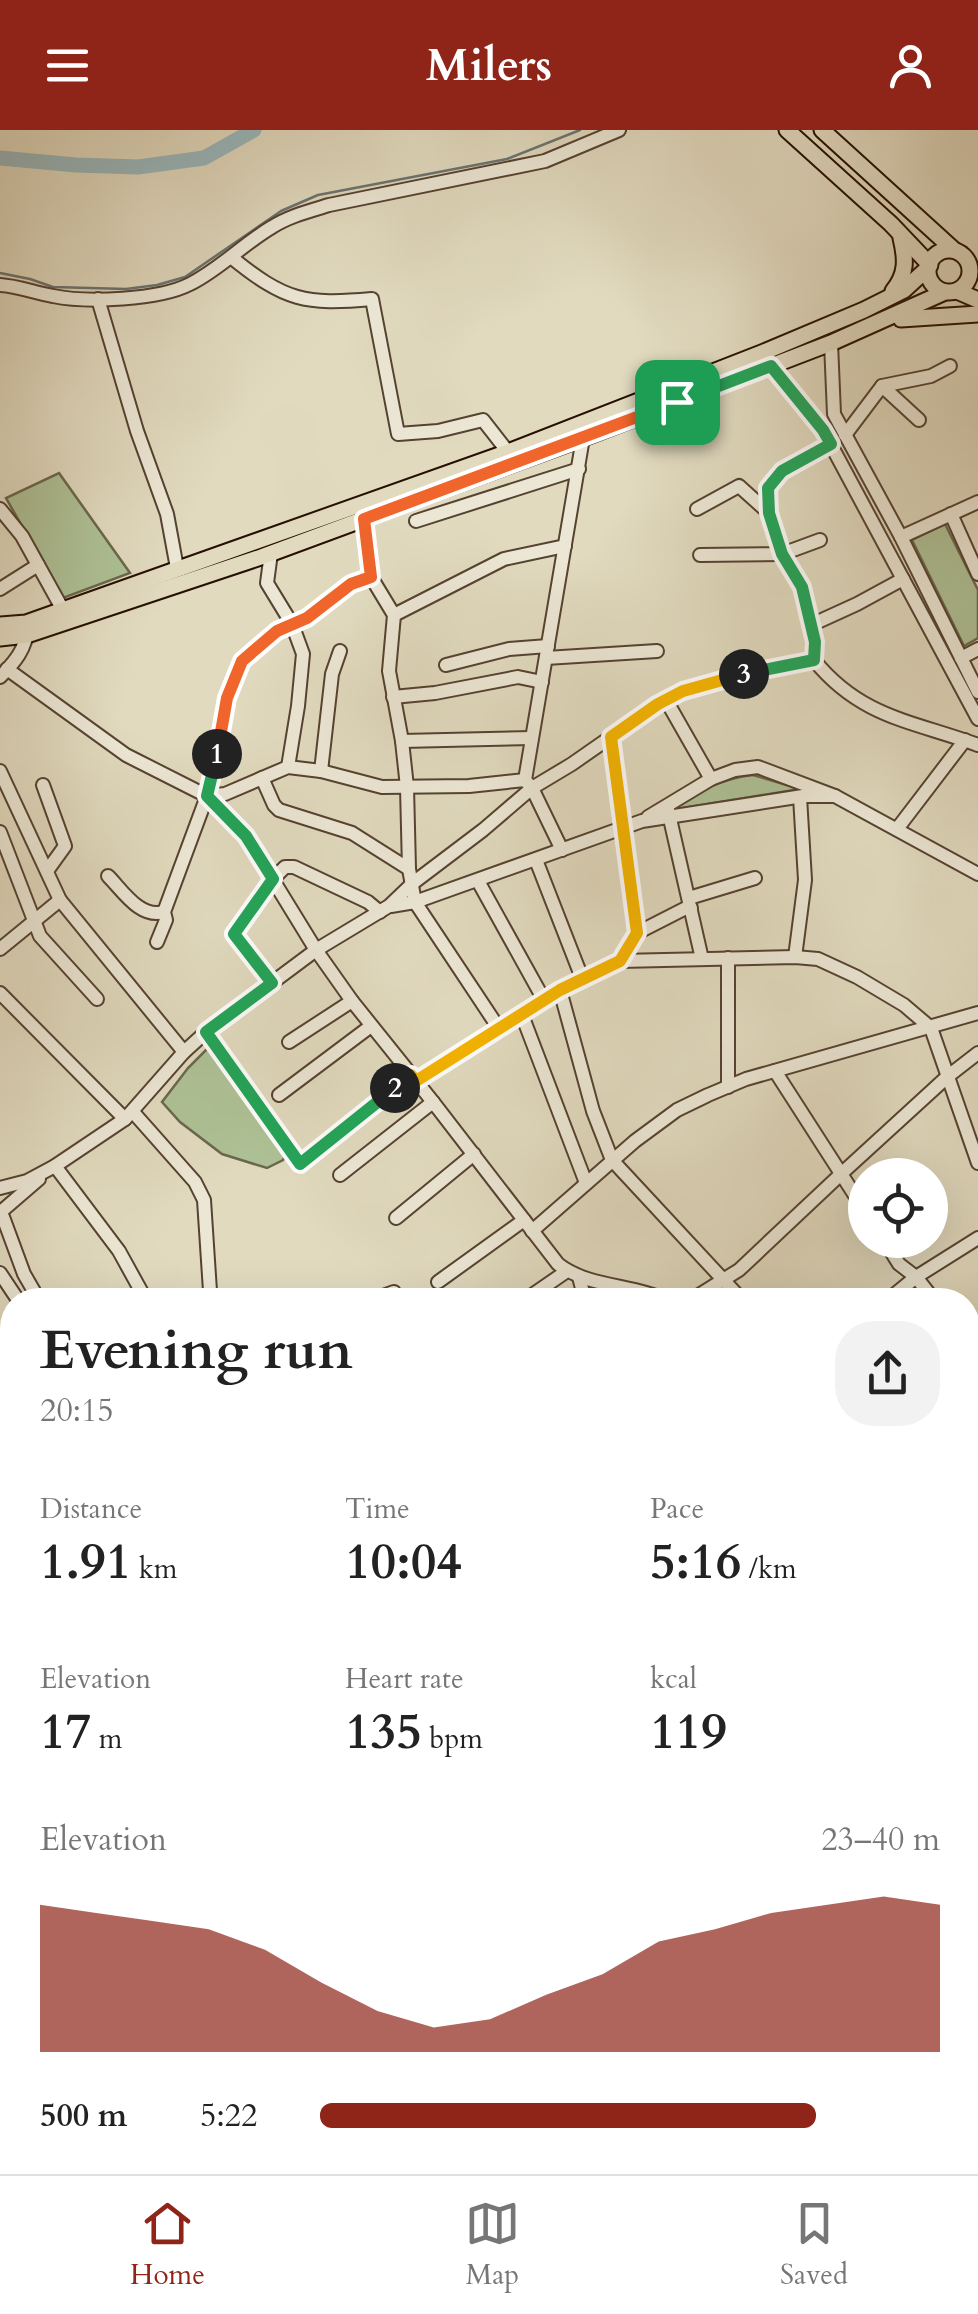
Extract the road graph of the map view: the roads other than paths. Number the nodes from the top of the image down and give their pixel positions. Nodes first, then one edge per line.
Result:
1 (619, 130) edge
2 (787, 130) edge
3 (822, 130) edge
4 (900, 234) junction
5 (231, 257) junction
6 (966, 258) edge
7 (929, 266) junction
8 (0, 285) edge
9 (951, 292) junction
10 (98, 299) junction
11 (885, 300) junction
12 (978, 300) edge
13 (978, 314) edge
14 (882, 321) junction
15 (831, 343) junction
16 (771, 366) junction
17 (950, 366) dead end
18 (882, 386) junction
19 (919, 420) dead end
20 (845, 435) junction
21 (583, 438) junction
22 (831, 444) junction
23 (508, 452) junction
24 (579, 469) junction
25 (978, 502) edge
26 (0, 509) edge
27 (697, 509) dead end
28 (769, 513) junction
29 (951, 514) junction
30 (364, 519) junction
31 (416, 521) dead end
32 (901, 536) junction
33 (820, 540) dead end
34 (566, 546) junction
35 (271, 553) junction
36 (782, 554) junction
37 (700, 555) dead end
38 (38, 564) junction
39 (177, 568) junction
40 (978, 574) edge
41 (371, 577) junction
42 (904, 579) junction
43 (0, 589) edge
44 (63, 610) junction
45 (394, 615) junction
46 (292, 624) junction
47 (811, 624) junction
48 (27, 629) junction
49 (2, 631) edge
50 (978, 649) edge
51 (340, 651) dead end
52 (657, 651) dead end
53 (547, 652) junction
54 (961, 658) junction
55 (814, 660) junction
56 (446, 665) dead end
57 (4, 673) edge
58 (542, 682) junction
59 (978, 692) edge
60 (393, 698) junction
61 (666, 700) junction
62 (978, 720) edge
63 (611, 737) junction
64 (532, 738) junction
65 (402, 741) junction
66 (972, 742) edge
67 (288, 767) junction
68 (0, 770) edge
69 (321, 771) junction
70 (262, 778) junction
71 (711, 779) junction
72 (528, 784) junction
73 (43, 785) dead end
74 (406, 786) junction
75 (207, 796) junction
76 (800, 796) junction
77 (834, 796) junction
78 (668, 811) junction
79 (623, 827) junction
80 (897, 830) junction
81 (0, 832) edge
82 (562, 850) junction
83 (536, 860) junction
84 (47, 871) junction
85 (978, 874) edge
86 (108, 876) dead end
87 (411, 876) junction
88 (755, 878) dead end
89 (273, 879) junction
90 (478, 881) junction
91 (60, 900) junction
92 (416, 902) junction
93 (690, 903) junction
94 (384, 909) junction
95 (164, 912) junction
96 (34, 922) junction
97 (637, 933) junction
98 (157, 942) dead end
99 (0, 949) edge
100 (316, 950) junction
101 (702, 958) junction
102 (728, 958) junction
103 (795, 958) junction
104 (620, 961) junction
105 (582, 978) junction
106 (272, 983) junction
107 (560, 990) junction
108 (0, 993) edge
109 (97, 998) dead end
110 (544, 1000) junction
111 (352, 1001) junction
112 (978, 1013) edge
113 (522, 1015) junction
114 (372, 1026) junction
115 (931, 1028) junction
116 (500, 1030) junction
117 (206, 1032) junction
118 (289, 1042) dead end
119 (184, 1052) junction
120 (978, 1053) edge
121 (775, 1071) junction
122 (414, 1078) junction
123 (947, 1078) junction
124 (728, 1087) junction
125 (278, 1095) dead end
126 (433, 1102) junction
127 (129, 1116) junction
128 (474, 1154) junction
129 (612, 1160) junction
130 (978, 1163) edge
131 (55, 1166) junction
132 (841, 1174) junction
133 (340, 1175) dead end
134 (586, 1182) junction
135 (848, 1185) edge
136 (0, 1188) edge
137 (2, 1214) edge
138 (396, 1218) dead end
139 (528, 1226) junction
140 (978, 1238) edge
141 (896, 1258) edge
142 (573, 1274) junction
143 (916, 1276) junction
144 (438, 1282) dead end
145 (723, 1282) junction
146 (33, 1288) edge
147 (139, 1288) edge
148 (210, 1288) edge
149 (547, 1288) edge
150 (580, 1288) edge
151 (619, 1288) edge
152 (712, 1288) edge
153 (729, 1288) edge
154 (902, 1288) edge
155 (925, 1288) edge

1 - 5 street
2 - 4 main road
3 - 6 main road
4 - 7 main road
4 - 11 main road
5 - 10 street
5 - 23 street
6 - 7 main road
6 - 9 main road
7 - 9 main road
7 - 11 main road
8 - 10 street
9 - 12 main road
9 - 14 main road
10 - 39 street
11 - 23 main road
13 - 14 main road
14 - 15 main road
15 - 16 main road
15 - 20 street
16 - 21 main road
16 - 22 street
17 - 18 street
18 - 19 street
18 - 20 street
20 - 32 street
21 - 24 street
21 - 30 main road
22 - 28 street
22 - 42 street
23 - 39 main road
24 - 31 street
24 - 34 street
25 - 29 street
26 - 38 street
27 - 28 street
28 - 36 street
29 - 32 street
29 - 40 street
30 - 35 main road
30 - 41 street
32 - 54 street
33 - 36 street
34 - 45 street
34 - 53 street
35 - 46 street
35 - 48 main road
36 - 37 street
36 - 47 street
38 - 43 street
38 - 44 street
39 - 44 main road
41 - 45 street
41 - 46 street
42 - 47 street
42 - 62 street
44 - 48 main road
45 - 60 street
46 - 67 street
46 - 75 street
47 - 55 street
48 - 49 main road
48 - 57 street
50 - 54 street
51 - 69 street
52 - 53 street
53 - 56 street
53 - 58 street
54 - 59 street
55 - 61 street
55 - 66 street
57 - 75 street
58 - 60 street
58 - 64 street
60 - 65 street
61 - 63 street
61 - 71 street
63 - 72 street
63 - 79 street
64 - 65 street
64 - 72 street
65 - 74 street
66 - 80 street
67 - 69 street
67 - 70 street
68 - 84 street
69 - 74 street
70 - 75 street
70 - 87 street
71 - 77 street
71 - 78 street
72 - 74 street
72 - 82 street
72 - 87 street
73 - 84 street
74 - 87 street
75 - 89 street
75 - 95 street
76 - 77 street
76 - 78 street
76 - 103 street
77 - 80 street
78 - 79 street
78 - 93 street
79 - 82 street
79 - 97 street
80 - 85 street
81 - 96 street
82 - 83 street
83 - 90 street
83 - 105 street
84 - 91 street
86 - 95 street
87 - 92 street
87 - 94 street
88 - 93 street
89 - 94 street
89 - 100 street
89 - 106 street
90 - 92 street
90 - 110 street
91 - 96 street
91 - 119 street
92 - 94 street
92 - 116 street
93 - 97 street
93 - 101 street
94 - 100 street
95 - 98 street
96 - 99 street
96 - 109 street
97 - 104 street
100 - 106 street
100 - 111 street
101 - 102 street
101 - 104 street
102 - 103 street
102 - 124 street
103 - 115 street
104 - 105 street
105 - 107 street
106 - 117 street
107 - 110 street
107 - 129 street
108 - 127 street
110 - 113 street
111 - 114 street
111 - 118 street
112 - 115 street
113 - 116 street
113 - 134 street
114 - 122 street
114 - 125 street
115 - 121 street
115 - 123 street
116 - 122 street
117 - 119 street
117 - 122 street
119 - 127 street
120 - 123 street
121 - 124 street
121 - 132 street
122 - 126 street
123 - 130 street
123 - 132 street
124 - 129 street
126 - 128 street
126 - 133 street
127 - 131 street
127 - 148 street
128 - 138 street
128 - 139 street
129 - 134 street
129 - 145 street
131 - 136 street
131 - 137 street
131 - 147 street
132 - 135 street
132 - 145 street
134 - 139 street
137 - 146 street
139 - 142 street
139 - 144 street
140 - 143 street
141 - 143 street
142 - 149 street
142 - 150 street
142 - 151 street
143 - 154 street
143 - 155 street
145 - 152 street
145 - 153 street

